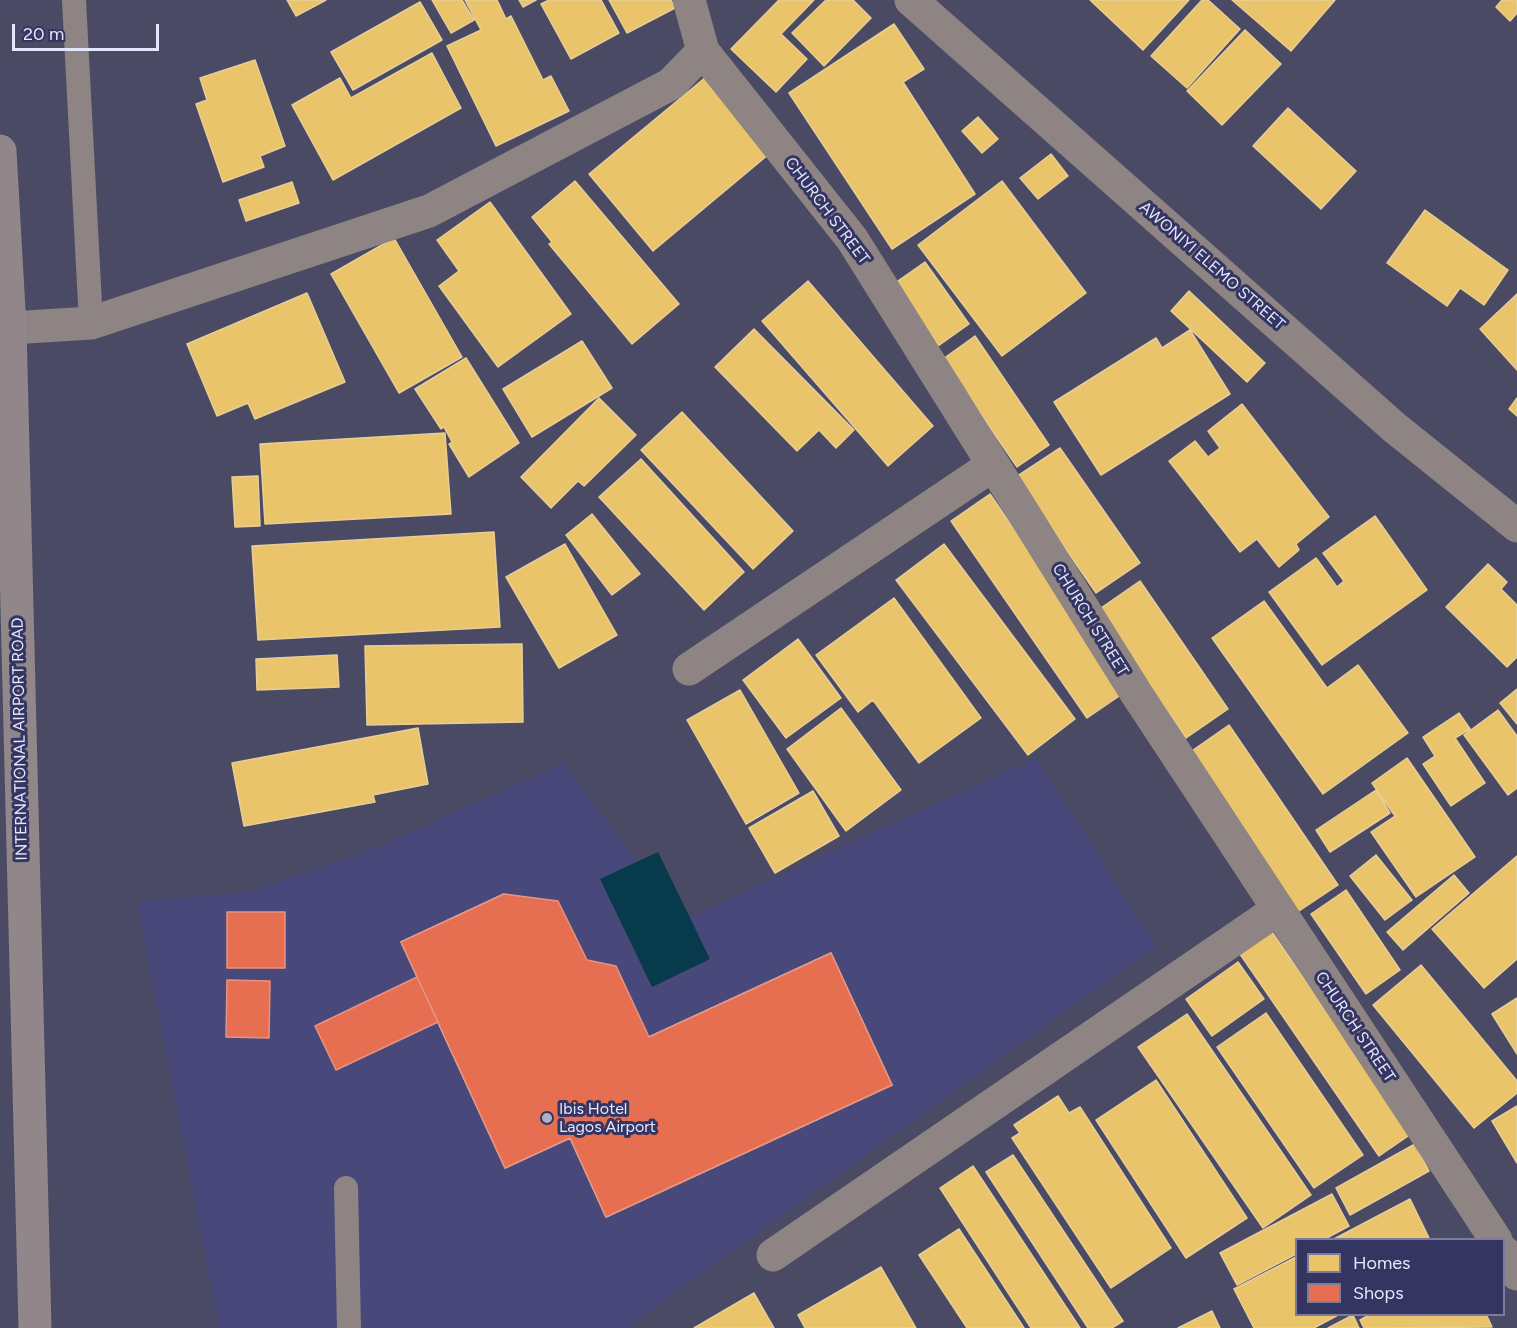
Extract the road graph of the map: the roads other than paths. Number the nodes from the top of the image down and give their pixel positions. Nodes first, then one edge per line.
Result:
1 (74, 0) edge
2 (689, 0) edge
3 (911, 0) edge
4 (703, 51) junction
5 (0, 151) edge
6 (91, 323) junction
7 (10, 328) junction
8 (993, 465) junction
9 (1517, 526) edge
10 (689, 669) dead end
11 (1277, 910) junction
12 (346, 1188) dead end
13 (1495, 1238) edge
14 (773, 1255) dead end
15 (1505, 1255) edge
16 (1517, 1274) edge
17 (35, 1328) edge
18 (349, 1328) edge

1 - 6 lane
2 - 4 street, CHURCH STREET
3 - 9 street, AWONIYI ELEMO STREET
4 - 6 street
4 - 8 street, CHURCH STREET
5 - 7 main road, INTERNATIONAL AIRPORT ROAD
6 - 7 street
7 - 17 main road, INTERNATIONAL AIRPORT ROAD
8 - 10 street
8 - 11 street, CHURCH STREET
11 - 13 street, CHURCH STREET
11 - 14 street
12 - 18 lane
15 - 16 street

